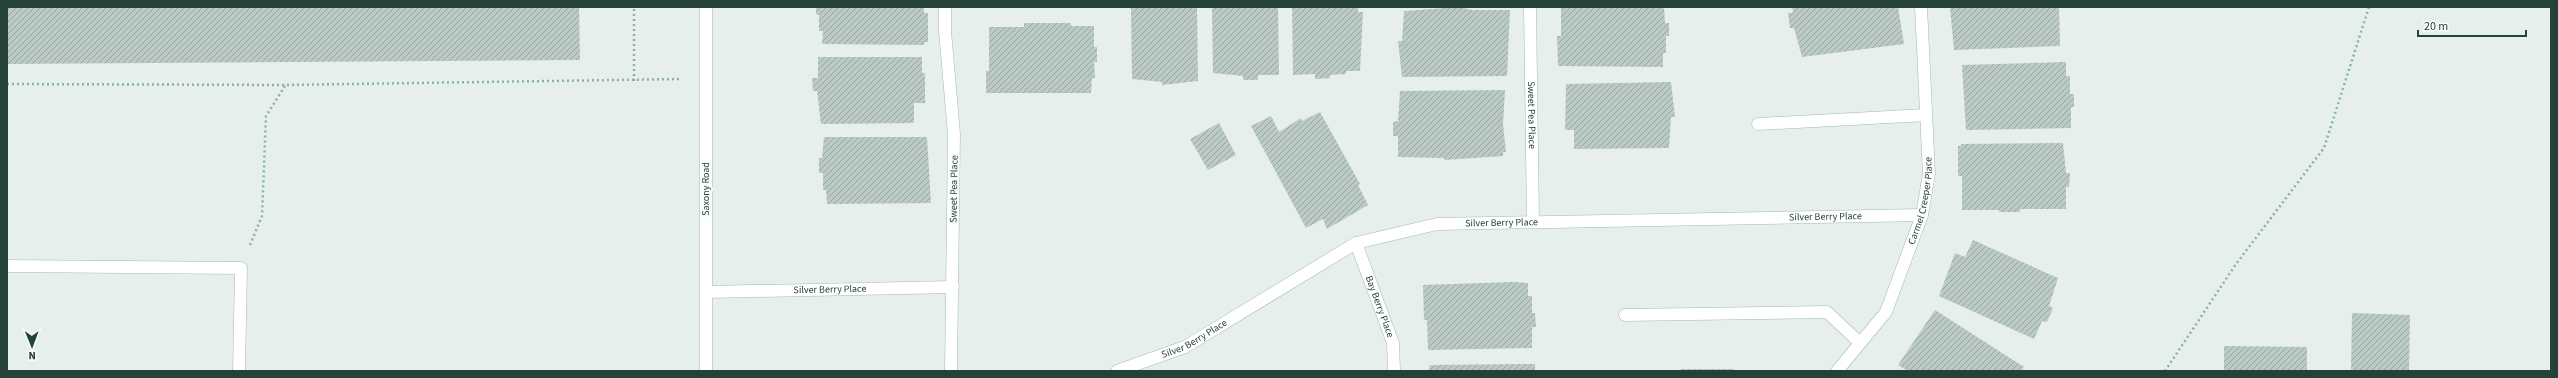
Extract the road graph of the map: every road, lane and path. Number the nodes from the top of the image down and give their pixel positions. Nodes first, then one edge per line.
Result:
1 (634, 7) edge
2 (706, 7) edge
3 (945, 7) edge
4 (1530, 7) edge
5 (1921, 7) edge
6 (2369, 7) edge
7 (706, 78) junction
8 (634, 81) junction
9 (7, 84) edge
10 (285, 85) junction
11 (1926, 115) junction
12 (1758, 124) dead end
13 (1922, 215) junction
14 (1533, 222) junction
15 (1356, 243) junction
16 (7, 266) edge
17 (241, 268) junction
18 (953, 288) junction
19 (706, 292) junction
20 (1625, 315) dead end
21 (1860, 343) junction
22 (239, 371) edge
23 (706, 371) edge
24 (951, 371) edge
25 (1116, 371) edge
26 (1394, 371) edge
27 (1836, 371) edge
28 (2165, 371) edge

1 - 8 path
2 - 7 street, Saxony Road
3 - 18 street, Sweet Pea Place
4 - 14 street, Sweet Pea Place
5 - 11 street, Carmel Creeper Place
6 - 28 path
7 - 8 path
7 - 19 street, Saxony Road
8 - 10 path
9 - 10 path
10 - 17 path
11 - 12 street
11 - 13 street, Carmel Creeper Place
13 - 14 street, Silver Berry Place
13 - 21 street, Carmel Creeper Place
14 - 15 street, Silver Berry Place
15 - 25 street, Silver Berry Place
15 - 26 street, Bay Berry Place
16 - 17 street
17 - 22 street
18 - 19 street, Silver Berry Place
18 - 24 street, Sweet Pea Place
19 - 23 street, Saxony Road
20 - 21 street
21 - 27 street, Carmel Creeper Place

